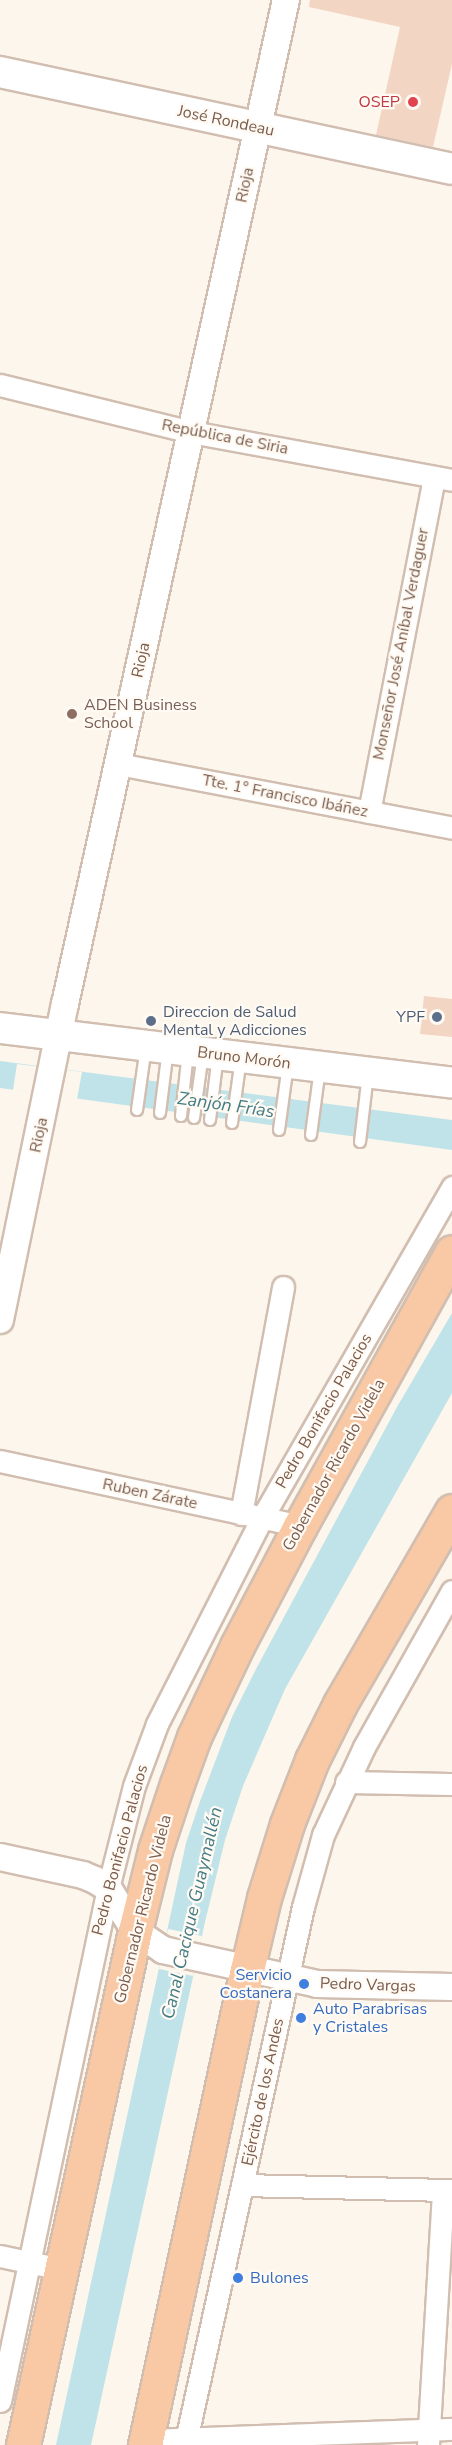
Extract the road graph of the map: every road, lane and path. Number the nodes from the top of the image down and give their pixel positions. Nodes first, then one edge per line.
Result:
1 (286, 0) edge
2 (0, 72) edge
3 (258, 128) junction
4 (452, 169) edge
5 (0, 385) edge
6 (191, 432) junction
7 (443, 479) edge
8 (118, 764) junction
9 (369, 812) junction
10 (452, 828) edge
11 (0, 1029) edge
12 (59, 1036) junction
13 (194, 1052) junction
14 (288, 1064) junction
15 (320, 1068) junction
16 (368, 1073) junction
17 (452, 1083) edge
18 (137, 1108) dead end
19 (160, 1111) dead end
20 (181, 1114) dead end
21 (195, 1116) dead end
22 (210, 1118) dead end
23 (232, 1122) dead end
24 (280, 1129) dead end
25 (311, 1133) dead end
26 (361, 1140) dead end
27 (452, 1187) edge
28 (452, 1252) edge
29 (283, 1287) dead end
30 (0, 1320) edge
31 (0, 1461) edge
32 (452, 1511) edge
33 (241, 1514) junction
34 (262, 1518) junction
35 (300, 1526) junction
36 (452, 1590) edge
37 (346, 1782) junction
38 (452, 1784) edge
39 (0, 1857) edge
40 (108, 1888) junction
41 (135, 1931) junction
42 (248, 1970) junction
43 (287, 1979) junction
44 (452, 1987) edge
45 (242, 2185) junction
46 (448, 2190) edge
47 (0, 2256) edge
48 (28, 2263) junction
49 (61, 2270) junction
50 (0, 2401) edge
51 (452, 2429) edge
52 (429, 2438) edge
53 (186, 2442) edge
54 (145, 2443) edge
55 (23, 2445) edge

1 - 3 street, Rioja
2 - 3 main road, José Rondeau
3 - 4 main road, José Rondeau
3 - 6 street, Rioja
5 - 6 street, República de Siria
6 - 7 street, República de Siria
6 - 8 street, Rioja
7 - 9 street, Monseñor José Aníbal Verdaguer
8 - 9 street, Tte. 1° Francisco Ibáñez
8 - 12 street, Rioja
9 - 10 street, Tte. 1° Francisco Ibáñez
11 - 12 main road, Bruno Morón
12 - 13 main road, Bruno Morón
12 - 30 street, Rioja
13 - 14 main road, Bruno Morón
13 - 18 lane
13 - 19 lane
13 - 20 lane
13 - 21 lane
13 - 22 lane
13 - 23 lane
14 - 15 main road, Bruno Morón
14 - 24 lane
15 - 16 main road, Bruno Morón
15 - 25 lane
16 - 17 main road, Bruno Morón
16 - 26 lane
27 - 34 street, Pedro Bonifacio Palacios
28 - 35 highway, Gobernador Ricardo Videla
29 - 33 street
31 - 33 street, Ruben Zárate
32 - 42 highway
33 - 34 street, Ruben Zárate
34 - 35 street, Ruben Zárate
34 - 40 street, Pedro Bonifacio Palacios
35 - 41 highway, Gobernador Ricardo Videla
36 - 37 street, Ejército de los Andes
37 - 38 street
37 - 43 street, Ejército de los Andes
39 - 40 street
40 - 41 street
40 - 48 street, Pedro Bonifacio Palacios
41 - 42 street, Pedro Vargas
41 - 49 highway, Gobernador Ricardo Videla
42 - 43 street, Pedro Vargas
42 - 54 highway
43 - 44 street, Pedro Vargas
43 - 45 street, Ejército de los Andes
45 - 46 street
45 - 53 street, Ejército de los Andes
46 - 52 street
47 - 48 street
48 - 49 street
48 - 50 street, Pedro Bonifacio Palacios
49 - 55 highway, Gobernador Ricardo Videla
51 - 52 street
52 - 53 street
53 - 54 street

